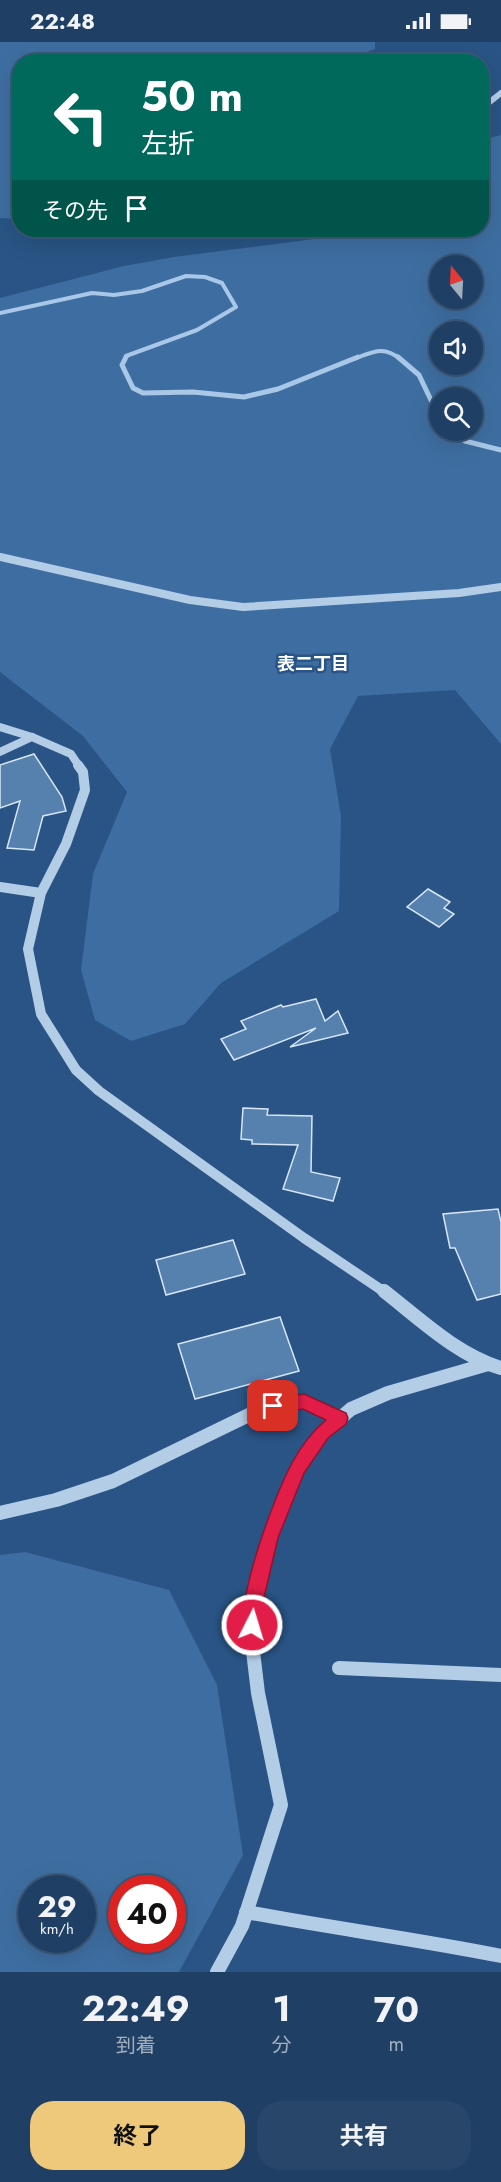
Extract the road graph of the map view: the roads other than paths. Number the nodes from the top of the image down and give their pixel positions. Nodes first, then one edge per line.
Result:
1 (501, 93) edge
2 (489, 102) edge
3 (0, 557) edge
4 (501, 587) edge
5 (0, 727) edge
6 (32, 737) junction
7 (0, 752) edge
8 (0, 887) edge
9 (41, 893) junction
10 (494, 1366) edge
11 (340, 1418) junction
12 (0, 1513) edge
13 (339, 1668) dead end
14 (501, 1675) edge
15 (246, 1912) junction
16 (501, 1956) edge
17 (217, 1972) edge

1 - 2 street
3 - 4 street
5 - 6 street
6 - 7 street
6 - 9 street
8 - 9 street
9 - 10 street
10 - 11 street
11 - 12 street
11 - 15 street
13 - 14 street
15 - 16 street
15 - 17 street

